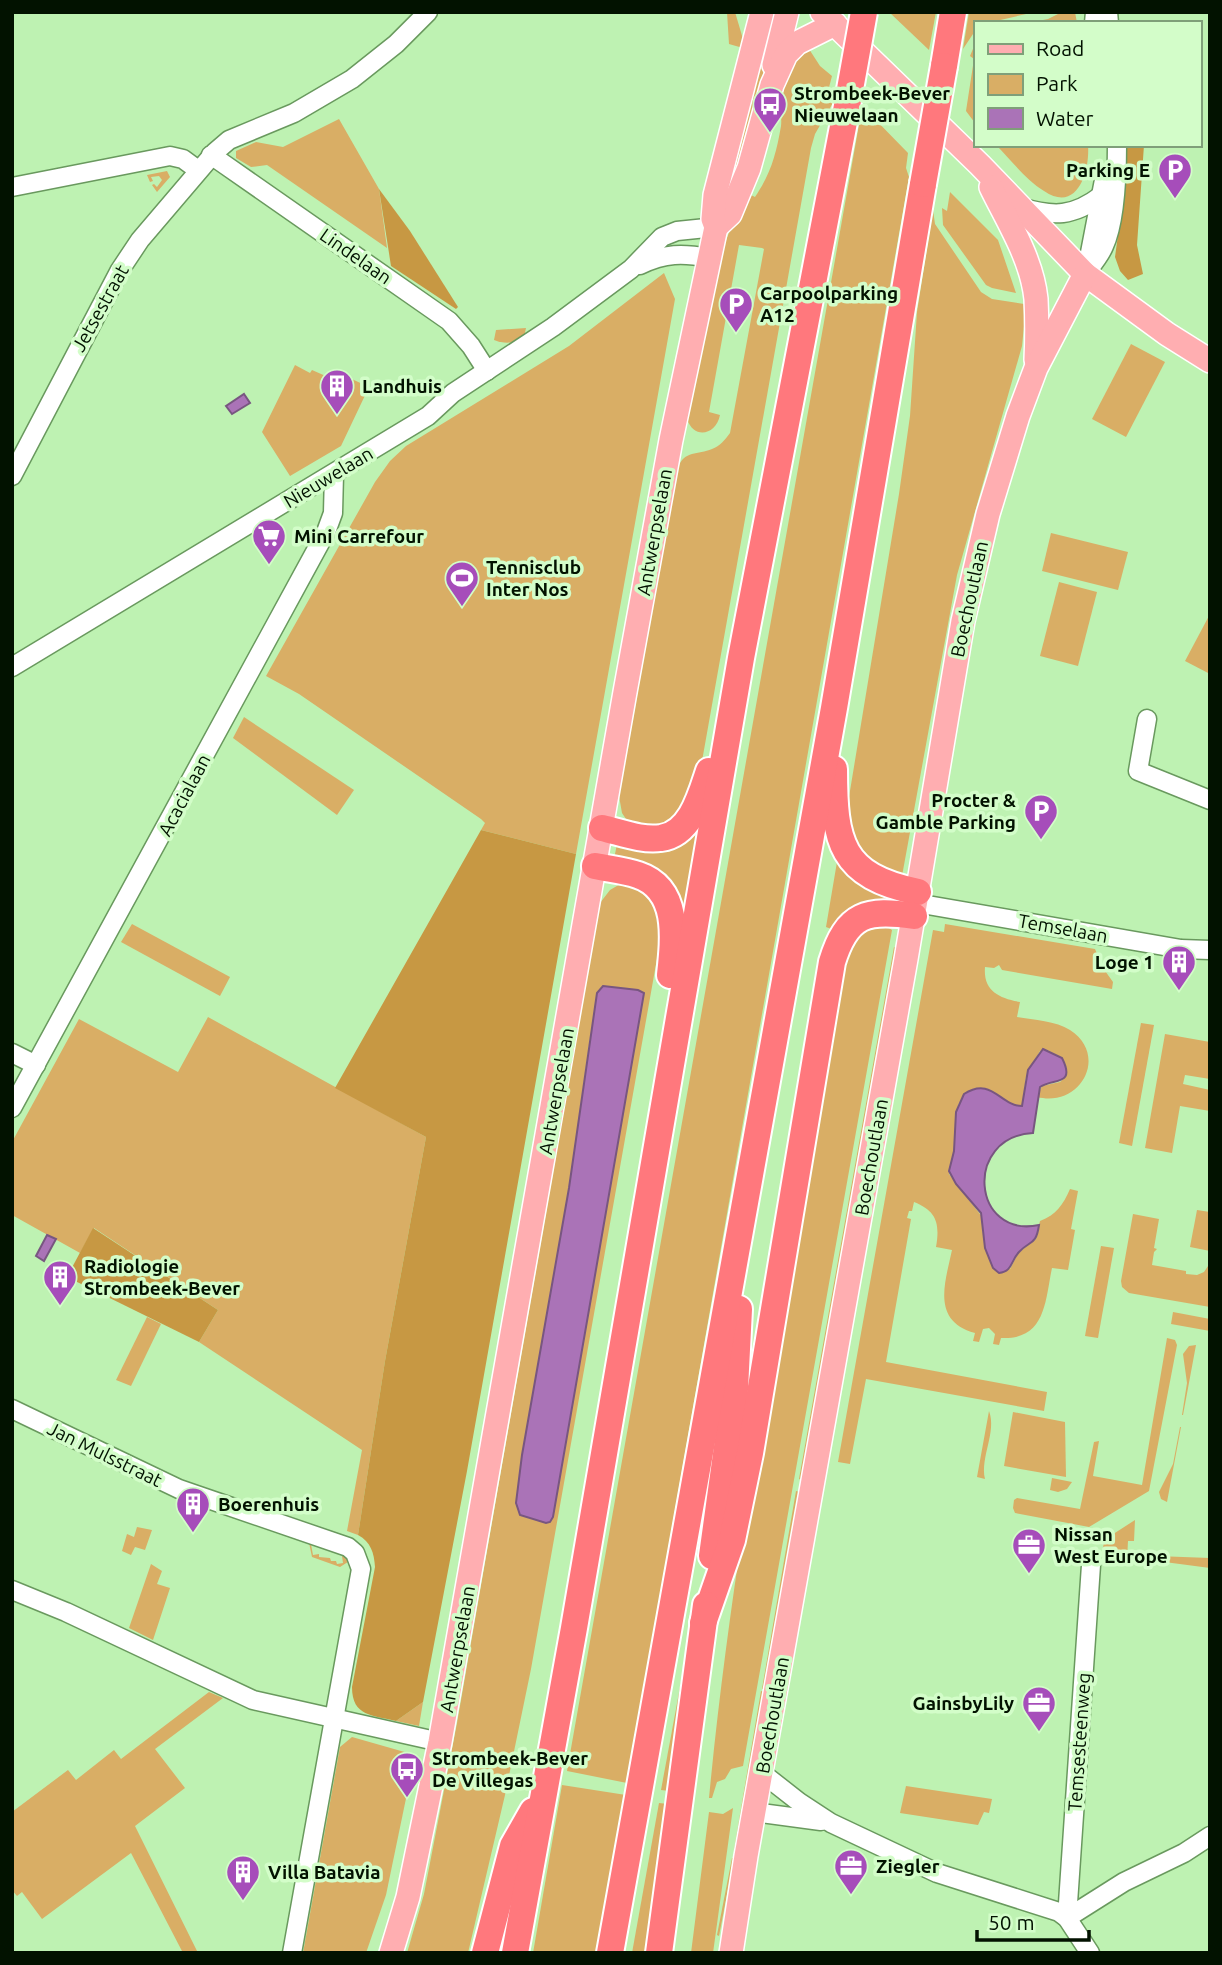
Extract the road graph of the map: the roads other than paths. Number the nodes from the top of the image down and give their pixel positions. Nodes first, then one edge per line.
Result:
1 (428, 12) edge
2 (741, 12) edge
3 (762, 12) edge
4 (787, 12) edge
5 (864, 12) edge
6 (953, 12) edge
7 (828, 18) edge
8 (752, 43) junction
9 (772, 85) junction
10 (1105, 147) edge
11 (1117, 147) edge
12 (211, 155) junction
13 (980, 165) junction
14 (198, 170) junction
15 (12, 187) edge
16 (1102, 195) junction
17 (1020, 207) junction
18 (716, 227) junction
19 (709, 258) junction
20 (631, 269) junction
21 (1085, 274) junction
22 (1210, 360) edge
23 (1036, 368) junction
24 (487, 371) junction
25 (334, 474) junction
26 (12, 476) edge
27 (741, 658) junction
28 (12, 667) edge
29 (834, 708) junction
30 (1147, 719) dead end
31 (1210, 800) edge
32 (602, 828) junction
33 (595, 866) junction
34 (916, 903) junction
35 (1210, 950) edge
36 (12, 1053) edge
37 (36, 1065) junction
38 (12, 1108) edge
39 (745, 1196) junction
40 (640, 1238) junction
41 (12, 1409) edge
42 (1091, 1565) dead end
43 (12, 1590) edge
44 (703, 1623) junction
45 (335, 1720) junction
46 (440, 1742) junction
47 (762, 1773) junction
48 (542, 1794) junction
49 (754, 1812) junction
50 (831, 1823) junction
51 (1210, 1836) edge
52 (1068, 1919) junction
53 (292, 1953) edge
54 (391, 1953) edge
55 (485, 1953) edge
56 (514, 1953) edge
57 (610, 1953) edge
58 (659, 1953) edge
59 (732, 1953) edge
60 (1090, 1953) edge

1 - 12 street, Jetsestraat
2 - 8 main road
3 - 8 main road, Antwerpselaan
4 - 9 main road, Antwerpselaan
5 - 27 highway, bridge
6 - 29 highway, bridge
7 - 9 main road, Antwerpselaan
7 - 13 main road
8 - 18 main road, Antwerpselaan
9 - 18 main road, Antwerpselaan
10 - 16 street
11 - 21 street
12 - 14 street, Jetsestraat
12 - 24 street, Lindelaan
13 - 17 main road
13 - 23 main road, Boechoutlaan
14 - 15 street
14 - 26 street, Jetsestraat
16 - 17 street
16 - 21 street
17 - 21 main road
18 - 19 main road, Antwerpselaan
18 - 20 street, Nieuwelaan
19 - 20 street, Nieuwelaan
19 - 32 main road, Antwerpselaan
20 - 24 street, Nieuwelaan
21 - 22 main road
21 - 23 main road, Boechoutlaan
23 - 34 main road, Boechoutlaan
24 - 25 street, Nieuwelaan
25 - 28 street, Nieuwelaan
25 - 37 street, Acacialaan
27 - 32 highway
27 - 40 highway
29 - 34 highway
29 - 39 highway
30 - 31 street
32 - 33 main road, Antwerpselaan
33 - 40 highway
33 - 46 main road, Antwerpselaan
34 - 35 street, Temselaan
34 - 44 highway
34 - 47 main road, Boechoutlaan
36 - 37 street
37 - 38 street, Acacialaan
39 - 44 highway
39 - 57 highway
40 - 48 highway
41 - 45 street, Jan Mulsstraat
42 - 52 street, Temsesteenweg
43 - 45 street
44 - 58 highway
45 - 46 street
45 - 53 street, Jan Mulsstraat
46 - 54 main road, Antwerpselaan
47 - 49 main road, Boechoutlaan
47 - 50 street
48 - 55 highway
48 - 56 highway
49 - 50 street
49 - 59 main road, Boechoutlaan
50 - 52 street
51 - 52 street
52 - 60 street

